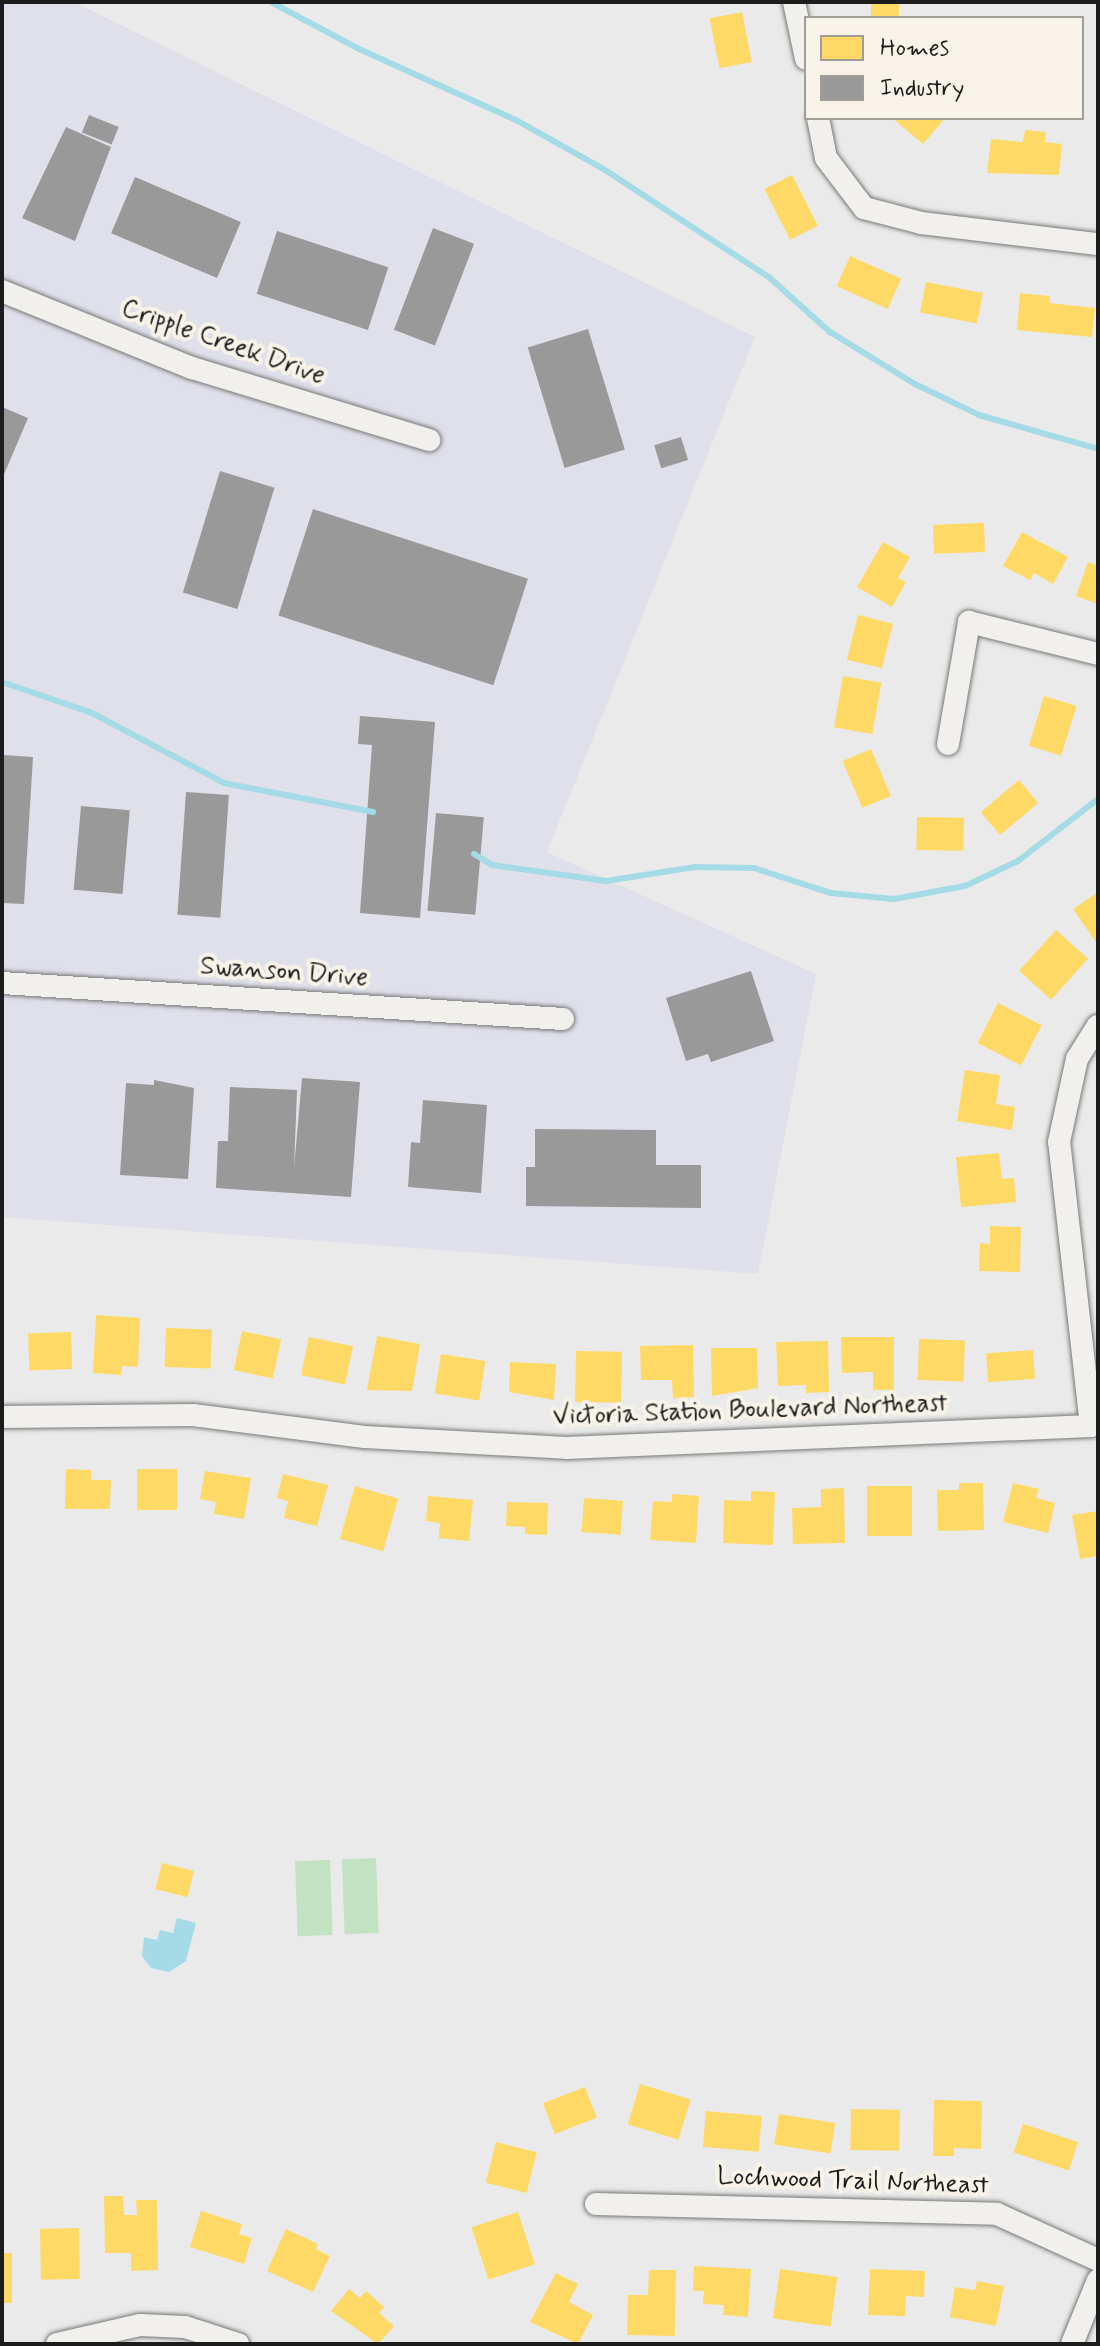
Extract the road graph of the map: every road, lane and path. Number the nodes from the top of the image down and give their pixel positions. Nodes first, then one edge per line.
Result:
1 (794, 2) edge
2 (804, 50) edge
3 (818, 120) edge
4 (1098, 244) edge
5 (2, 291) edge
6 (429, 440) dead end
7 (1098, 654) edge
8 (948, 744) dead end
9 (2, 983) edge
10 (563, 1019) dead end
11 (1098, 1026) edge
12 (2, 1417) edge
13 (596, 2204) dead end
14 (1098, 2260) edge
15 (1098, 2280) edge
16 (57, 2344) edge
17 (238, 2344) edge
18 (1072, 2344) edge

1 - 2 street
3 - 4 street
5 - 6 street, Cripple Creek Drive
7 - 8 street
9 - 10 street, Swanson Drive
11 - 12 street, Victoria Station Boulevard Northeast
13 - 14 street, Lochwood Trail Northeast
15 - 18 street
16 - 17 street

